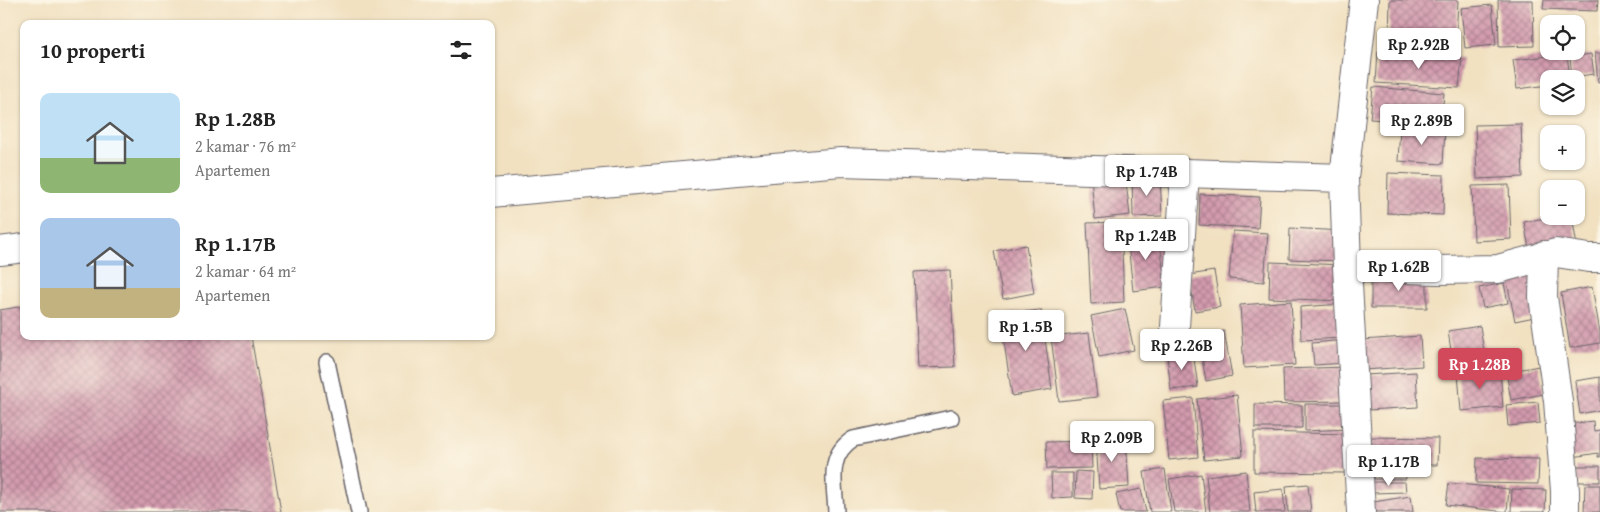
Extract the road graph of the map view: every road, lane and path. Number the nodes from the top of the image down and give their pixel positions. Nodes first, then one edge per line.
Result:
1 (1364, 0) edge
2 (1185, 173) junction
3 (1344, 178) junction
4 (495, 193) edge
5 (20, 248) edge
6 (0, 251) edge
7 (1544, 255) junction
8 (1600, 258) edge
9 (1347, 267) junction
10 (1175, 326) dead end
11 (327, 362) dead end
12 (951, 418) dead end
13 (359, 512) edge
14 (836, 512) edge
15 (1361, 512) edge
16 (1565, 512) edge

1 - 3 street
2 - 3 street
2 - 4 street
2 - 10 street
3 - 9 street
5 - 6 street
7 - 8 street
7 - 9 street
7 - 16 street
9 - 15 street
11 - 13 lane
12 - 14 lane

